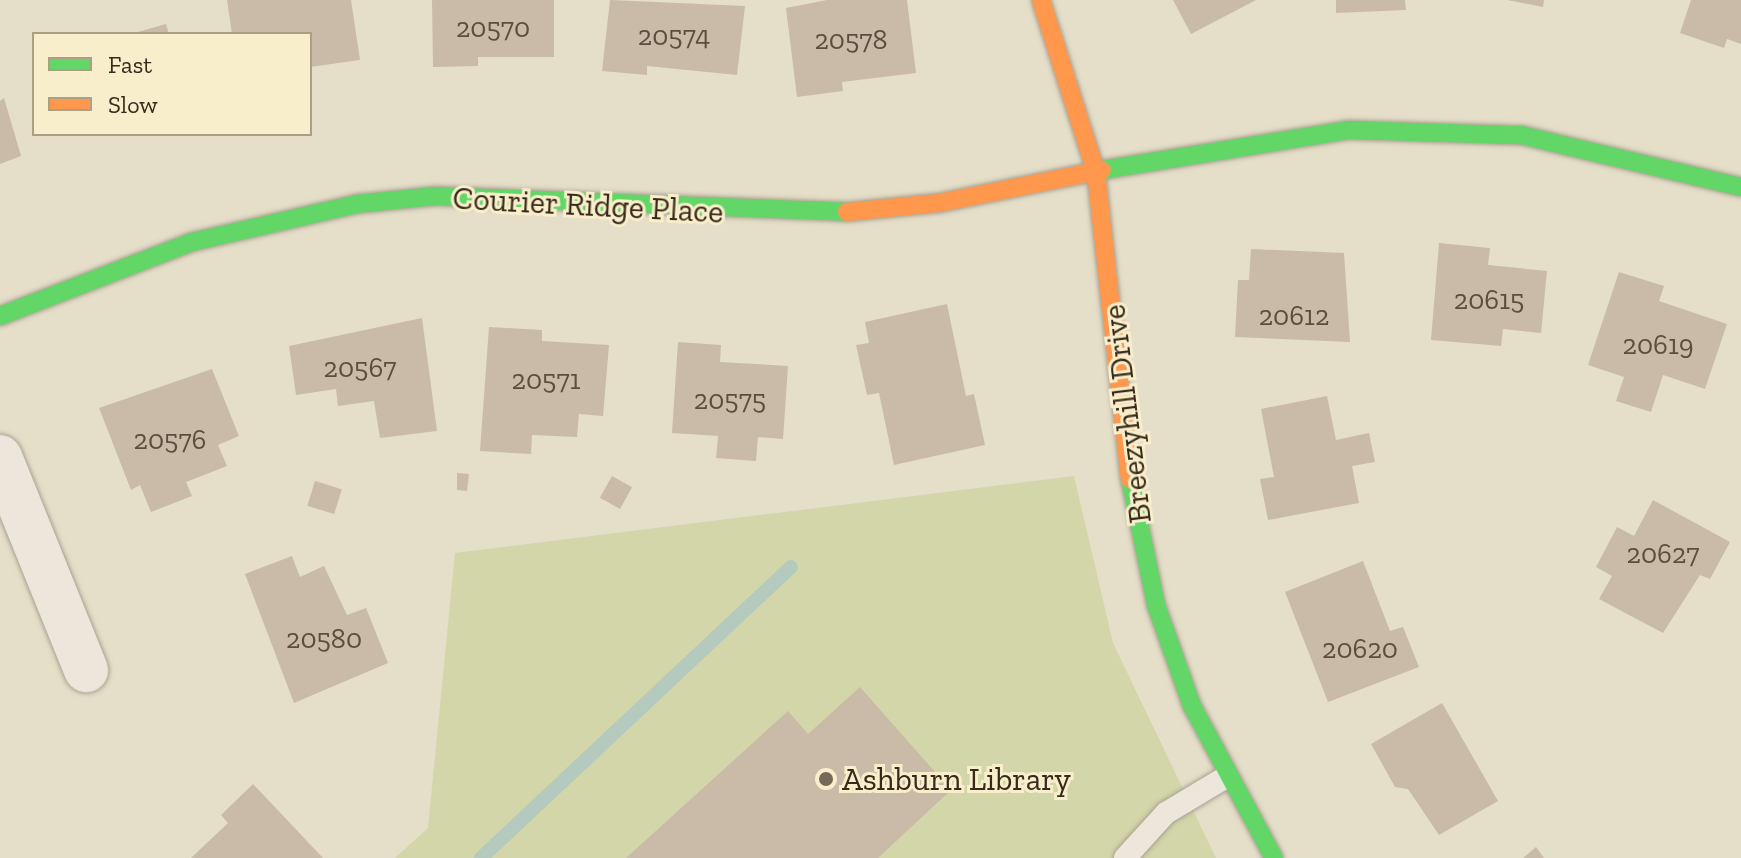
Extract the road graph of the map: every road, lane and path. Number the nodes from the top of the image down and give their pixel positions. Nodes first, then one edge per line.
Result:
1 (1041, 0) edge
2 (1096, 172) junction
3 (1741, 187) edge
4 (0, 316) edge
5 (0, 457) edge
6 (86, 670) dead end
7 (1226, 777) junction
8 (1125, 858) edge
9 (1274, 858) edge

1 - 2 street, Breezyhill Drive
2 - 3 street, Courier Ridge Place
2 - 4 street, Courier Ridge Place
2 - 7 street, Breezyhill Drive
5 - 6 street
7 - 8 lane
7 - 9 street, Breezyhill Drive

